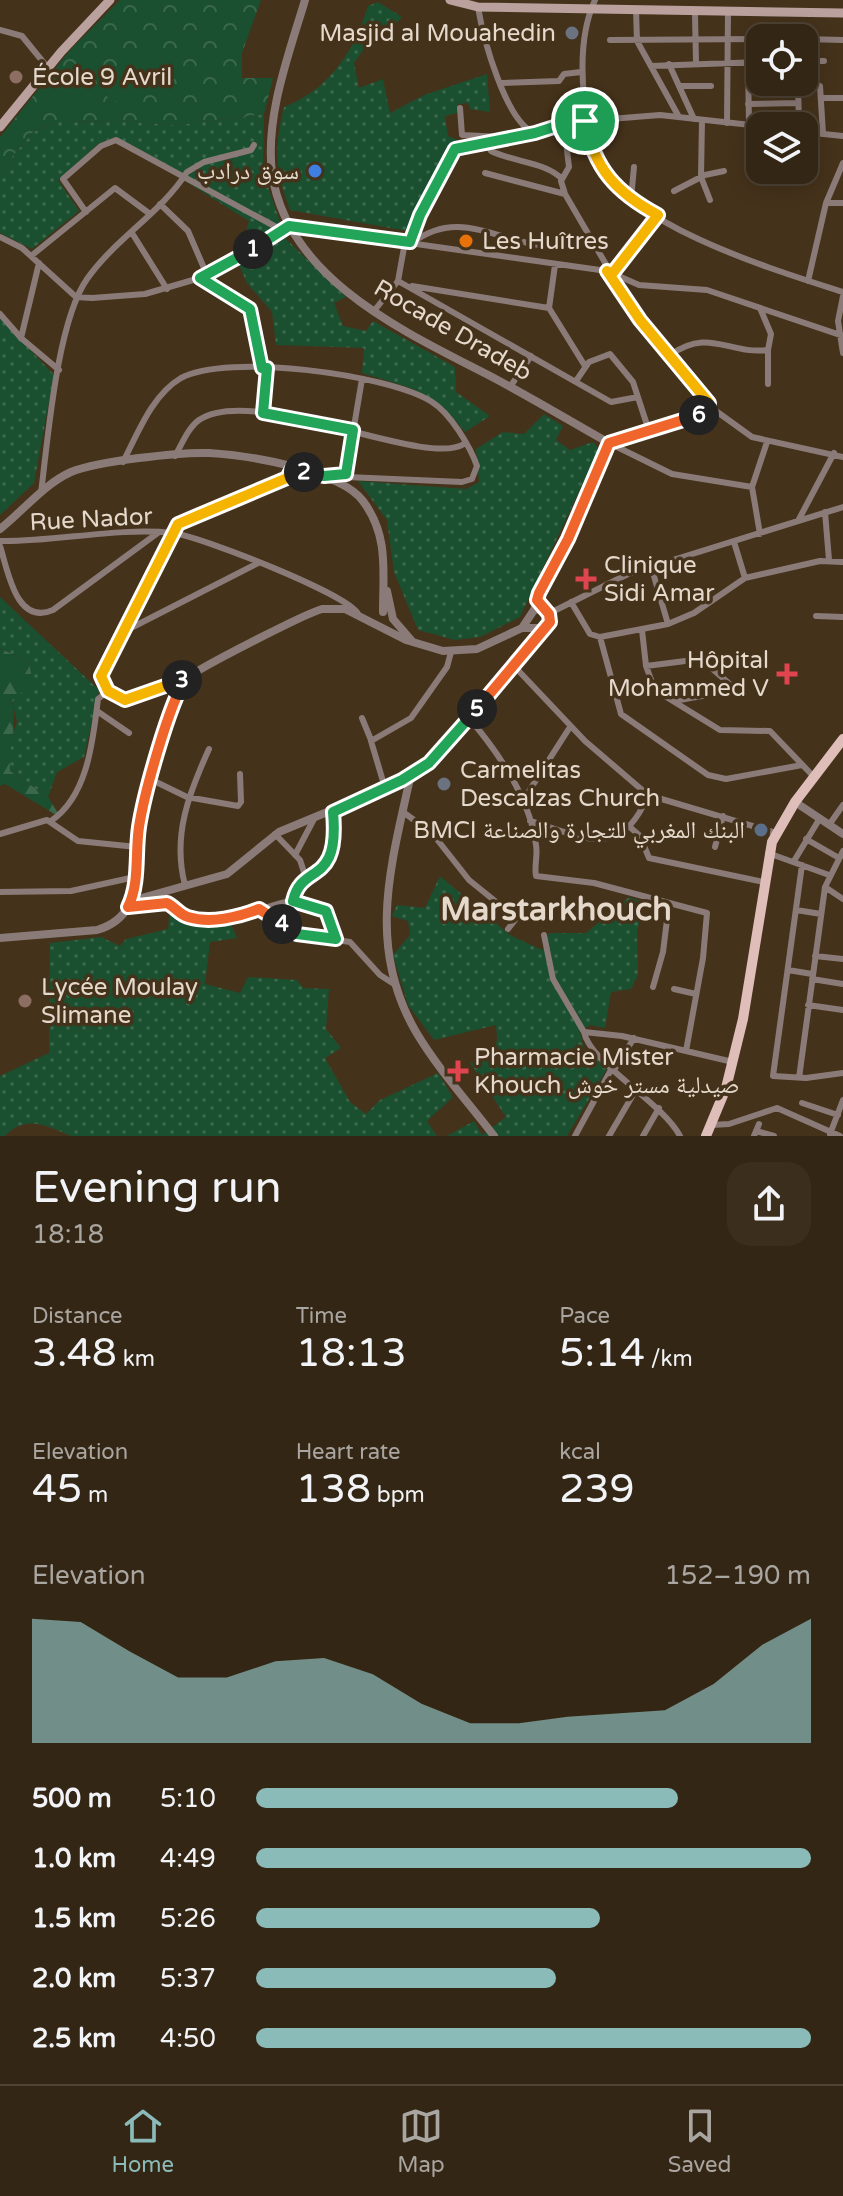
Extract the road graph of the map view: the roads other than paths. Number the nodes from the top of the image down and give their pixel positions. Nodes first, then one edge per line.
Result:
1 (110, 0) edge
2 (305, 0) edge
3 (450, 0) edge
4 (750, 0) edge
5 (534, 4) edge
6 (553, 4) edge
7 (593, 4) edge
8 (715, 5) edge
9 (478, 7) junction
10 (636, 9) junction
11 (728, 11) junction
12 (750, 11) junction
13 (843, 13) edge
14 (695, 14) dead end
15 (0, 30) edge
16 (746, 39) edge
17 (818, 39) edge
18 (610, 40) dead end
19 (727, 40) junction
20 (843, 40) edge
21 (637, 41) junction
22 (696, 41) junction
23 (727, 61) junction
24 (818, 61) edge
25 (824, 61) dead end
26 (696, 62) junction
27 (746, 62) edge
28 (669, 64) junction
29 (651, 66) junction
30 (48, 68) junction
31 (581, 72) junction
32 (502, 83) junction
33 (679, 86) junction
34 (711, 86) dead end
35 (818, 87) edge
36 (748, 96) edge
37 (799, 96) edge
38 (821, 98) junction
39 (843, 98) edge
40 (798, 103) junction
41 (748, 104) junction
42 (585, 106) junction
43 (460, 108) dead end
44 (748, 112) edge
45 (798, 112) edge
46 (679, 117) junction
47 (614, 118) junction
48 (585, 119) junction
49 (698, 119) junction
50 (727, 123) junction
51 (564, 125) junction
52 (746, 125) edge
53 (0, 127) edge
54 (535, 133) junction
55 (818, 133) edge
56 (823, 134) junction
57 (843, 136) edge
58 (513, 138) junction
59 (486, 143) junction
60 (254, 145) dead end
61 (843, 163) edge
62 (634, 167) dead end
63 (724, 171) dead end
64 (485, 173) dead end
65 (701, 177) junction
66 (183, 178) junction
67 (562, 179) junction
68 (674, 191) dead end
69 (565, 194) junction
70 (631, 199) junction
71 (710, 200) dead end
72 (826, 203) junction
73 (843, 203) edge
74 (160, 204) junction
75 (86, 212) junction
76 (150, 214) junction
77 (658, 215) junction
78 (289, 226) junction
79 (278, 228) dead end
80 (132, 233) junction
81 (0, 237) edge
82 (589, 237) junction
83 (409, 242) junction
84 (31, 256) junction
85 (39, 263) junction
86 (555, 265) junction
87 (610, 273) junction
88 (203, 276) junction
89 (398, 281) junction
90 (808, 281) junction
91 (412, 286) junction
92 (436, 288) junction
93 (167, 289) junction
94 (843, 294) edge
95 (76, 297) junction
96 (432, 301) junction
97 (549, 308) junction
98 (760, 308) junction
99 (374, 311) junction
100 (0, 314) edge
101 (841, 335) edge
102 (21, 338) junction
103 (768, 350) junction
104 (843, 353) edge
105 (670, 355) junction
106 (531, 356) junction
107 (585, 366) junction
108 (264, 368) junction
109 (59, 370) junction
110 (362, 379) junction
111 (576, 381) junction
112 (768, 384) dead end
113 (510, 387) junction
114 (638, 397) junction
115 (709, 403) junction
116 (263, 413) junction
117 (353, 430) junction
118 (649, 431) junction
119 (767, 442) junction
120 (609, 443) junction
121 (464, 444) junction
122 (834, 453) junction
123 (175, 456) junction
124 (843, 457) edge
125 (123, 462) junction
126 (292, 469) junction
127 (346, 474) junction
128 (324, 476) junction
129 (752, 487) junction
130 (41, 493) junction
131 (843, 507) edge
132 (825, 512) junction
133 (797, 522) junction
134 (0, 529) edge
135 (159, 532) junction
136 (173, 533) junction
137 (760, 534) junction
138 (734, 542) junction
139 (0, 543) edge
140 (829, 560) junction
141 (843, 562) edge
142 (258, 563) junction
143 (651, 566) junction
144 (745, 578) junction
145 (386, 586) junction
146 (334, 596) junction
147 (571, 602) junction
148 (334, 608) junction
149 (381, 613) junction
150 (359, 614) junction
151 (540, 616) junction
152 (816, 616) dead end
153 (393, 617) junction
154 (843, 617) edge
155 (548, 624) junction
156 (668, 624) junction
157 (382, 627) junction
158 (127, 630) junction
159 (642, 630) junction
160 (600, 637) junction
161 (534, 641) junction
162 (412, 642) junction
163 (451, 652) junction
164 (514, 666) junction
165 (646, 666) junction
166 (186, 678) junction
167 (108, 691) junction
168 (674, 701) junction
169 (97, 711) junction
170 (362, 718) dead end
171 (469, 718) junction
172 (570, 727) junction
173 (129, 733) dead end
174 (843, 739) edge
175 (371, 740) junction
176 (209, 749) dead end
177 (802, 765) junction
178 (240, 774) dead end
179 (411, 774) junction
180 (815, 778) junction
181 (150, 779) junction
182 (385, 788) junction
183 (648, 795) junction
184 (187, 797) junction
185 (522, 802) junction
186 (795, 802) junction
187 (843, 805) edge
188 (333, 812) junction
189 (403, 812) junction
190 (723, 816) junction
191 (820, 818) junction
192 (314, 819) junction
193 (51, 821) junction
194 (530, 821) junction
195 (829, 825) junction
196 (631, 828) junction
197 (776, 833) junction
198 (0, 834) edge
199 (275, 834) junction
200 (843, 834) edge
201 (806, 839) junction
202 (137, 847) junction
203 (715, 847) dead end
204 (768, 853) junction
205 (295, 855) junction
206 (841, 860) edge
207 (794, 861) junction
208 (802, 865) junction
209 (829, 875) junction
210 (135, 877) junction
211 (306, 879) junction
212 (764, 882) junction
213 (185, 885) junction
214 (825, 887) junction
215 (0, 892) edge
216 (843, 899) edge
217 (293, 901) junction
218 (129, 904) junction
219 (669, 904) junction
220 (526, 906) dead end
221 (259, 909) junction
222 (796, 910) junction
223 (821, 914) junction
224 (516, 918) junction
225 (508, 929) dead end
226 (544, 935) dead end
227 (0, 938) edge
228 (336, 939) junction
229 (815, 956) junction
230 (843, 959) edge
231 (788, 970) junction
232 (812, 977) junction
233 (394, 984) junction
234 (843, 984) edge
235 (653, 987) dead end
236 (674, 989) dead end
237 (696, 994) junction
238 (808, 1005) junction
239 (843, 1010) edge
240 (584, 1032) junction
241 (634, 1038) junction
242 (686, 1051) junction
243 (733, 1062) junction
244 (613, 1069) junction
245 (843, 1073) edge
246 (799, 1078) junction
247 (637, 1088) junction
248 (802, 1103) dead end
249 (842, 1104) edge
250 (659, 1108) junction
251 (838, 1115) junction
252 (711, 1125) junction
253 (756, 1130) edge
254 (830, 1134) edge
255 (494, 1136) edge
256 (575, 1136) edge
257 (609, 1136) edge
258 (643, 1136) edge
259 (680, 1136) edge
260 (706, 1136) edge
261 (774, 1136) edge
262 (840, 1136) edge

1 - 30 main road
2 - 78 street, Rocade Dradeb
3 - 9 main road
4 - 12 street
5 - 6 main road
5 - 9 main road
6 - 7 main road
7 - 10 main road
7 - 31 street
8 - 10 main road
8 - 11 main road
9 - 32 street
10 - 21 street
11 - 12 main road
11 - 19 street
12 - 13 main road
14 - 22 street
15 - 30 street
16 - 19 street
17 - 20 street
18 - 21 street
19 - 22 street
19 - 23 street
21 - 22 street
21 - 29 street
22 - 26 street
23 - 26 street
23 - 27 street
23 - 50 street
24 - 25 street
26 - 28 street
28 - 29 street
28 - 33 street
29 - 46 street
30 - 53 main road
31 - 32 street
31 - 42 street
32 - 54 street
33 - 34 street
33 - 49 street
35 - 38 street
36 - 41 street
37 - 40 street
38 - 39 street
38 - 56 street
40 - 41 street
40 - 45 street
41 - 44 street
42 - 47 street
42 - 48 street
43 - 58 street
46 - 47 street
46 - 49 street
47 - 48 street
48 - 51 street
48 - 70 street
49 - 50 street
49 - 65 street
50 - 52 street
51 - 54 street
51 - 67 street
54 - 58 street
55 - 56 street
56 - 57 street
58 - 59 street
59 - 67 street
59 - 83 street
60 - 66 street
61 - 72 street
62 - 70 street
63 - 65 street
64 - 69 street
65 - 68 street
65 - 71 street
66 - 74 street
66 - 75 street
66 - 79 street
67 - 69 street
69 - 82 street
70 - 77 street
72 - 73 street
72 - 90 street
74 - 76 street
74 - 88 street
75 - 76 street
75 - 84 street
76 - 80 street
77 - 87 street
77 - 90 street
78 - 83 street
78 - 88 street
78 - 99 street, Rocade Dradeb
80 - 93 street
80 - 95 street
81 - 84 street
82 - 83 street
82 - 87 street
83 - 86 street
83 - 89 street
84 - 85 street
85 - 95 street
85 - 102 street
86 - 87 street
86 - 97 street
87 - 98 street
87 - 105 street
88 - 93 street
88 - 108 street
89 - 91 street
89 - 99 street
90 - 94 street
91 - 92 street
91 - 96 street
92 - 96 street
92 - 97 street
93 - 95 street
94 - 101 street
95 - 109 street
96 - 106 street
97 - 107 street
98 - 101 street
98 - 103 street
99 - 113 street, Rocade Dradeb
100 - 102 street
101 - 104 street
102 - 109 street
103 - 105 street
103 - 112 street
105 - 115 street
106 - 111 street
106 - 113 street
107 - 111 street
107 - 114 street
108 - 110 street
108 - 116 street
108 - 125 street
109 - 130 street
110 - 117 street
110 - 121 street
111 - 114 street
113 - 120 street, Rocade Dradeb
114 - 118 street
115 - 118 street
115 - 119 street
116 - 117 street
116 - 123 street
117 - 121 street
117 - 127 street
118 - 120 street
119 - 122 street
119 - 129 street
120 - 129 street, Rocade Dradeb
120 - 151 street
121 - 127 street
122 - 124 street
122 - 133 street
123 - 125 street
123 - 126 street
125 - 130 street
126 - 128 street
126 - 136 street
127 - 128 street
128 - 145 street
129 - 137 street
130 - 134 street
131 - 132 street
132 - 133 street
132 - 140 street
133 - 137 street
135 - 136 street, Rue Nador
135 - 139 street, Rue Nador
135 - 139 street
136 - 142 street, Rue Nador
136 - 158 street
137 - 138 street
138 - 143 street
138 - 144 street
140 - 141 street
140 - 144 street
142 - 146 street, Rue Nador
142 - 158 street
143 - 147 street
143 - 156 street
144 - 156 street
145 - 149 street
145 - 153 street
146 - 148 street
146 - 150 street, Rue Nador
147 - 151 street
147 - 160 street
148 - 150 street
148 - 166 street
149 - 150 street
149 - 153 street
149 - 157 street
150 - 157 street
151 - 155 street
151 - 155 street
151 - 161 street
151 - 163 street
152 - 154 street
153 - 157 street
153 - 162 street
155 - 161 street
156 - 159 street
157 - 162 street
158 - 167 street
159 - 160 street
159 - 165 street
160 - 177 street
161 - 164 street
162 - 163 street
163 - 175 street
164 - 171 street
164 - 172 street
165 - 168 street
165 - 168 street
166 - 167 street
166 - 181 street
167 - 169 street
168 - 177 street
169 - 173 street
169 - 193 street
170 - 175 street
171 - 179 street
171 - 185 street
172 - 183 street
172 - 185 street
174 - 180 main road
175 - 182 street
176 - 184 street
177 - 180 street
178 - 184 street
179 - 182 street
179 - 189 street
180 - 186 main road
181 - 184 street
181 - 202 street
182 - 188 street
183 - 190 street
183 - 196 street
184 - 213 street
185 - 194 street
186 - 191 street
186 - 197 main road
187 - 195 street
188 - 192 street
188 - 211 street
189 - 224 street
189 - 233 street
190 - 197 street
190 - 203 street
191 - 195 street
191 - 201 street
192 - 199 street
192 - 205 street
193 - 198 street
193 - 202 street
194 - 196 street
194 - 219 street
195 - 200 street
196 - 212 street
197 - 204 main road
199 - 205 street
199 - 213 street
201 - 206 street
201 - 207 street
202 - 210 street
204 - 207 street
204 - 212 main road
205 - 211 street
206 - 209 street
207 - 208 street
208 - 209 street
208 - 222 street
209 - 214 street
210 - 215 street
210 - 218 street
211 - 217 street
212 - 243 main road
213 - 218 street
214 - 216 street
214 - 223 street
217 - 221 street
217 - 228 street
218 - 221 street
218 - 227 street
219 - 235 street
219 - 237 street
220 - 224 street
221 - 228 street
222 - 223 street
222 - 231 street
223 - 229 street
224 - 225 street
226 - 240 street
228 - 233 street
229 - 230 street
229 - 232 street
231 - 232 street
231 - 246 street
232 - 234 street
232 - 238 street
233 - 255 street
236 - 237 street
237 - 242 street
238 - 239 street
238 - 246 street
240 - 241 street
240 - 244 street
241 - 242 street
241 - 244 street
242 - 243 street
243 - 252 main road
244 - 247 street
244 - 256 street
245 - 246 street
247 - 250 street
247 - 257 street
248 - 251 street
249 - 251 street
250 - 258 street
250 - 259 street
251 - 254 street
252 - 254 street
252 - 260 main road
253 - 261 street
254 - 262 street

